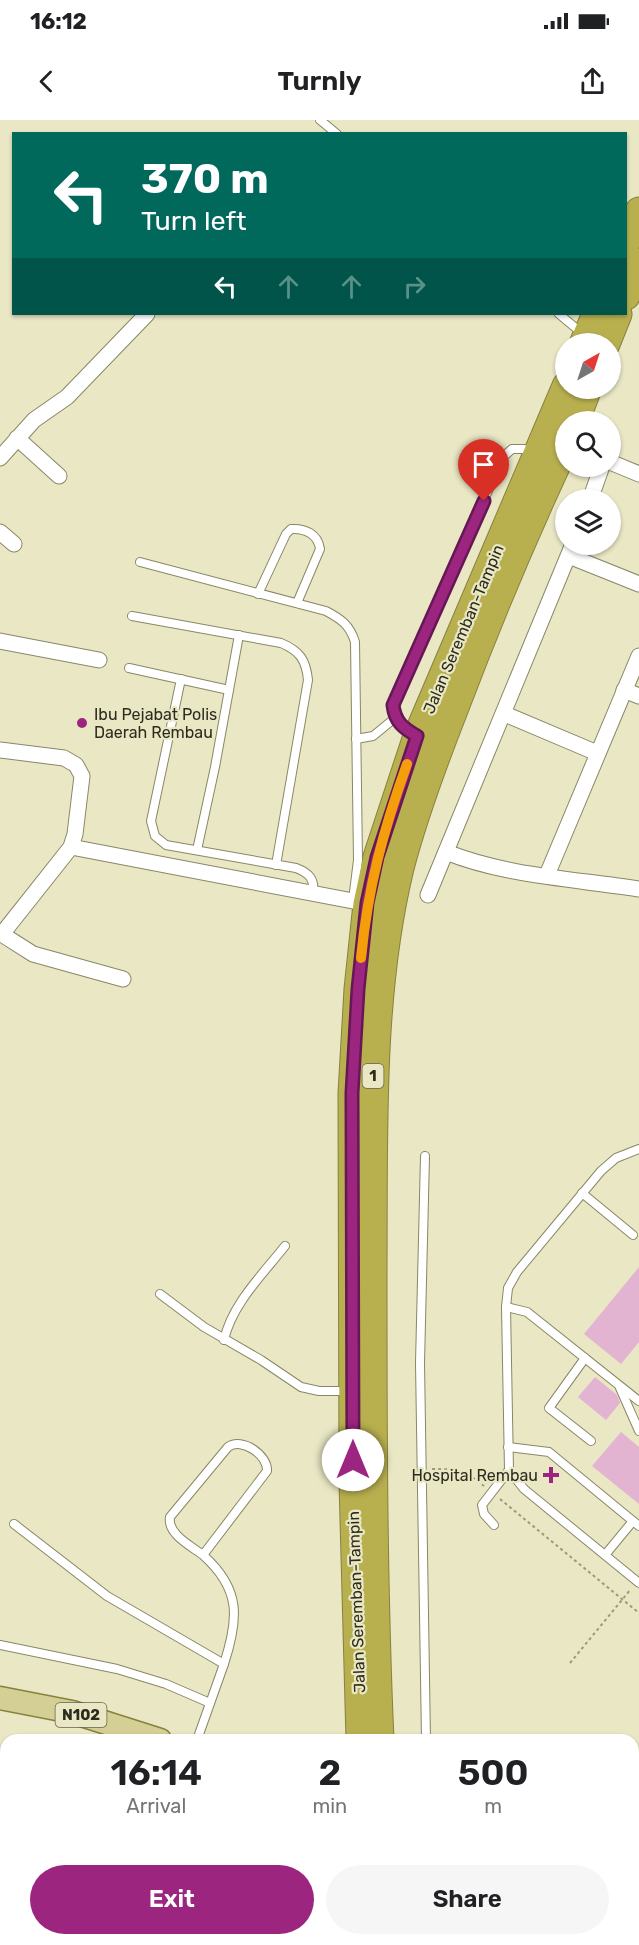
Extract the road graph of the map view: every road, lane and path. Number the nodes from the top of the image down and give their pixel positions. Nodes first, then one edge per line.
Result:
1 (320, 120) edge
2 (335, 132) edge
3 (639, 211) edge
4 (627, 241) edge
5 (639, 262) edge
6 (627, 293) edge
7 (146, 315) edge
8 (561, 315) edge
9 (617, 315) edge
10 (591, 333) edge
11 (594, 333) edge
12 (560, 399) edge
13 (17, 438) junction
14 (537, 454) junction
15 (0, 458) edge
16 (621, 467) edge
17 (555, 470) edge
18 (639, 474) edge
19 (58, 476) dead end
20 (0, 532) edge
21 (14, 544) dead end
22 (569, 555) edge
23 (581, 555) edge
24 (140, 562) dead end
25 (639, 584) edge
26 (258, 594) junction
27 (297, 603) junction
28 (132, 616) dead end
29 (239, 635) junction
30 (0, 641) edge
31 (639, 656) edge
32 (99, 660) dead end
33 (129, 668) dead end
34 (181, 679) junction
35 (229, 690) junction
36 (624, 690) junction
37 (639, 696) edge
38 (505, 714) junction
39 (395, 718) junction
40 (417, 736) junction
41 (356, 739) junction
42 (0, 750) edge
43 (597, 753) junction
44 (70, 847) junction
45 (197, 850) junction
46 (446, 852) junction
47 (276, 865) junction
48 (547, 875) junction
49 (639, 890) edge
50 (313, 894) junction
51 (428, 895) dead end
52 (371, 904) junction
53 (1, 933) edge
54 (123, 980) dead end
55 (639, 1149) edge
56 (425, 1156) dead end
57 (582, 1193) junction
58 (633, 1235) dead end
59 (285, 1246) dead end
60 (160, 1294) dead end
61 (507, 1307) junction
62 (224, 1340) junction
63 (585, 1358) junction
64 (620, 1386) junction
65 (352, 1392) junction
66 (639, 1401) edge
67 (639, 1431) edge
68 (591, 1441) dead end
69 (508, 1447) junction
70 (422, 1469) junction
71 (509, 1470) junction
72 (492, 1492) junction
73 (14, 1524) dead end
74 (636, 1524) edge
75 (494, 1525) dead end
76 (203, 1555) junction
77 (605, 1555) junction
78 (638, 1582) edge
79 (622, 1600) junction
80 (639, 1613) edge
81 (0, 1645) edge
82 (570, 1663) dead end
83 (224, 1664) junction
84 (0, 1698) edge
85 (210, 1703) junction
86 (141, 1734) edge
87 (199, 1734) edge
88 (360, 1734) edge
89 (380, 1734) edge
90 (426, 1734) edge

1 - 2 lane
3 - 4 highway
5 - 6 highway
7 - 13 street
8 - 10 lane
9 - 11 highway
12 - 14 highway, Jalan Seremban-Tampin / 1
13 - 15 street
13 - 19 street
14 - 39 lane
14 - 40 highway, Jalan Seremban-Tampin / 1
16 - 18 street
17 - 52 highway, Jalan Seremban-Tampin / 1
20 - 21 street
22 - 38 street
23 - 25 street
24 - 26 lane
26 - 27 lane
26 - 27 lane
27 - 41 lane
28 - 29 lane
29 - 35 lane
29 - 47 lane
30 - 32 street
31 - 36 street
33 - 34 lane
34 - 35 lane
34 - 45 lane
35 - 45 lane
36 - 37 street
36 - 43 street
38 - 43 street
38 - 46 street
39 - 40 lane
39 - 41 lane
40 - 52 highway, Jalan Seremban-Tampin / 1
41 - 52 lane
42 - 44 street
43 - 48 street
44 - 50 street
44 - 53 street
45 - 47 lane
46 - 48 street
46 - 51 street
47 - 50 lane
48 - 49 street
50 - 52 street
52 - 65 highway, Jalan Seremban-Tampin / 1
52 - 89 highway, Jalan Seremban-Tampin / 1
53 - 54 street
55 - 57 lane
56 - 70 lane
57 - 58 lane
57 - 61 lane
59 - 62 lane
60 - 62 lane
61 - 63 lane
61 - 69 lane
62 - 65 lane
63 - 64 lane
63 - 68 lane
64 - 66 lane
64 - 67 lane
65 - 88 highway, Jalan Seremban-Tampin / 1
69 - 71 lane
69 - 74 lane
70 - 72 path
70 - 90 lane
71 - 72 lane
71 - 77 lane
72 - 75 lane
72 - 79 path
73 - 83 lane
74 - 77 lane
76 - 76 lane
76 - 83 lane
77 - 78 lane
78 - 79 path
79 - 80 path
79 - 82 path
81 - 85 lane
83 - 85 lane
84 - 86 main road, N102
85 - 87 lane

